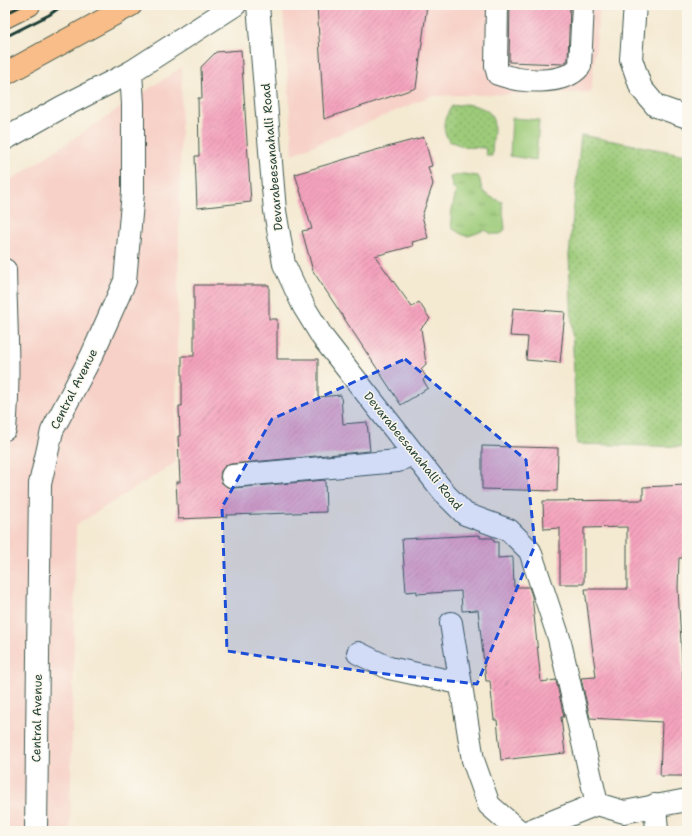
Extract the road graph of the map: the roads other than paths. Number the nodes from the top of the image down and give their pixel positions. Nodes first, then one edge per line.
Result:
1 (29, 5) edge
2 (131, 5) edge
3 (234, 5) edge
4 (258, 5) edge
5 (497, 5) edge
6 (583, 5) edge
7 (635, 5) edge
8 (5, 17) edge
9 (131, 72) junction
10 (5, 74) edge
11 (687, 117) edge
12 (5, 139) edge
13 (5, 270) edge
14 (5, 429) edge
15 (413, 453) junction
16 (232, 476) dead end
17 (451, 623) dead end
18 (358, 653) dead end
19 (459, 683) junction
20 (687, 800) edge
21 (597, 804) junction
22 (655, 805) junction
23 (36, 831) edge
24 (519, 831) edge
25 (529, 831) edge
26 (657, 831) edge

1 - 8 highway
2 - 10 highway
3 - 9 street
4 - 15 street, Devarabeesanahalli Road
5 - 6 street
7 - 11 street
9 - 12 street
9 - 23 street, Central Avenue
13 - 14 street
15 - 16 street
15 - 21 street, Devarabeesanahalli Road
17 - 19 street
18 - 19 street
19 - 24 street
20 - 22 street
21 - 22 street
21 - 25 street
22 - 26 street

